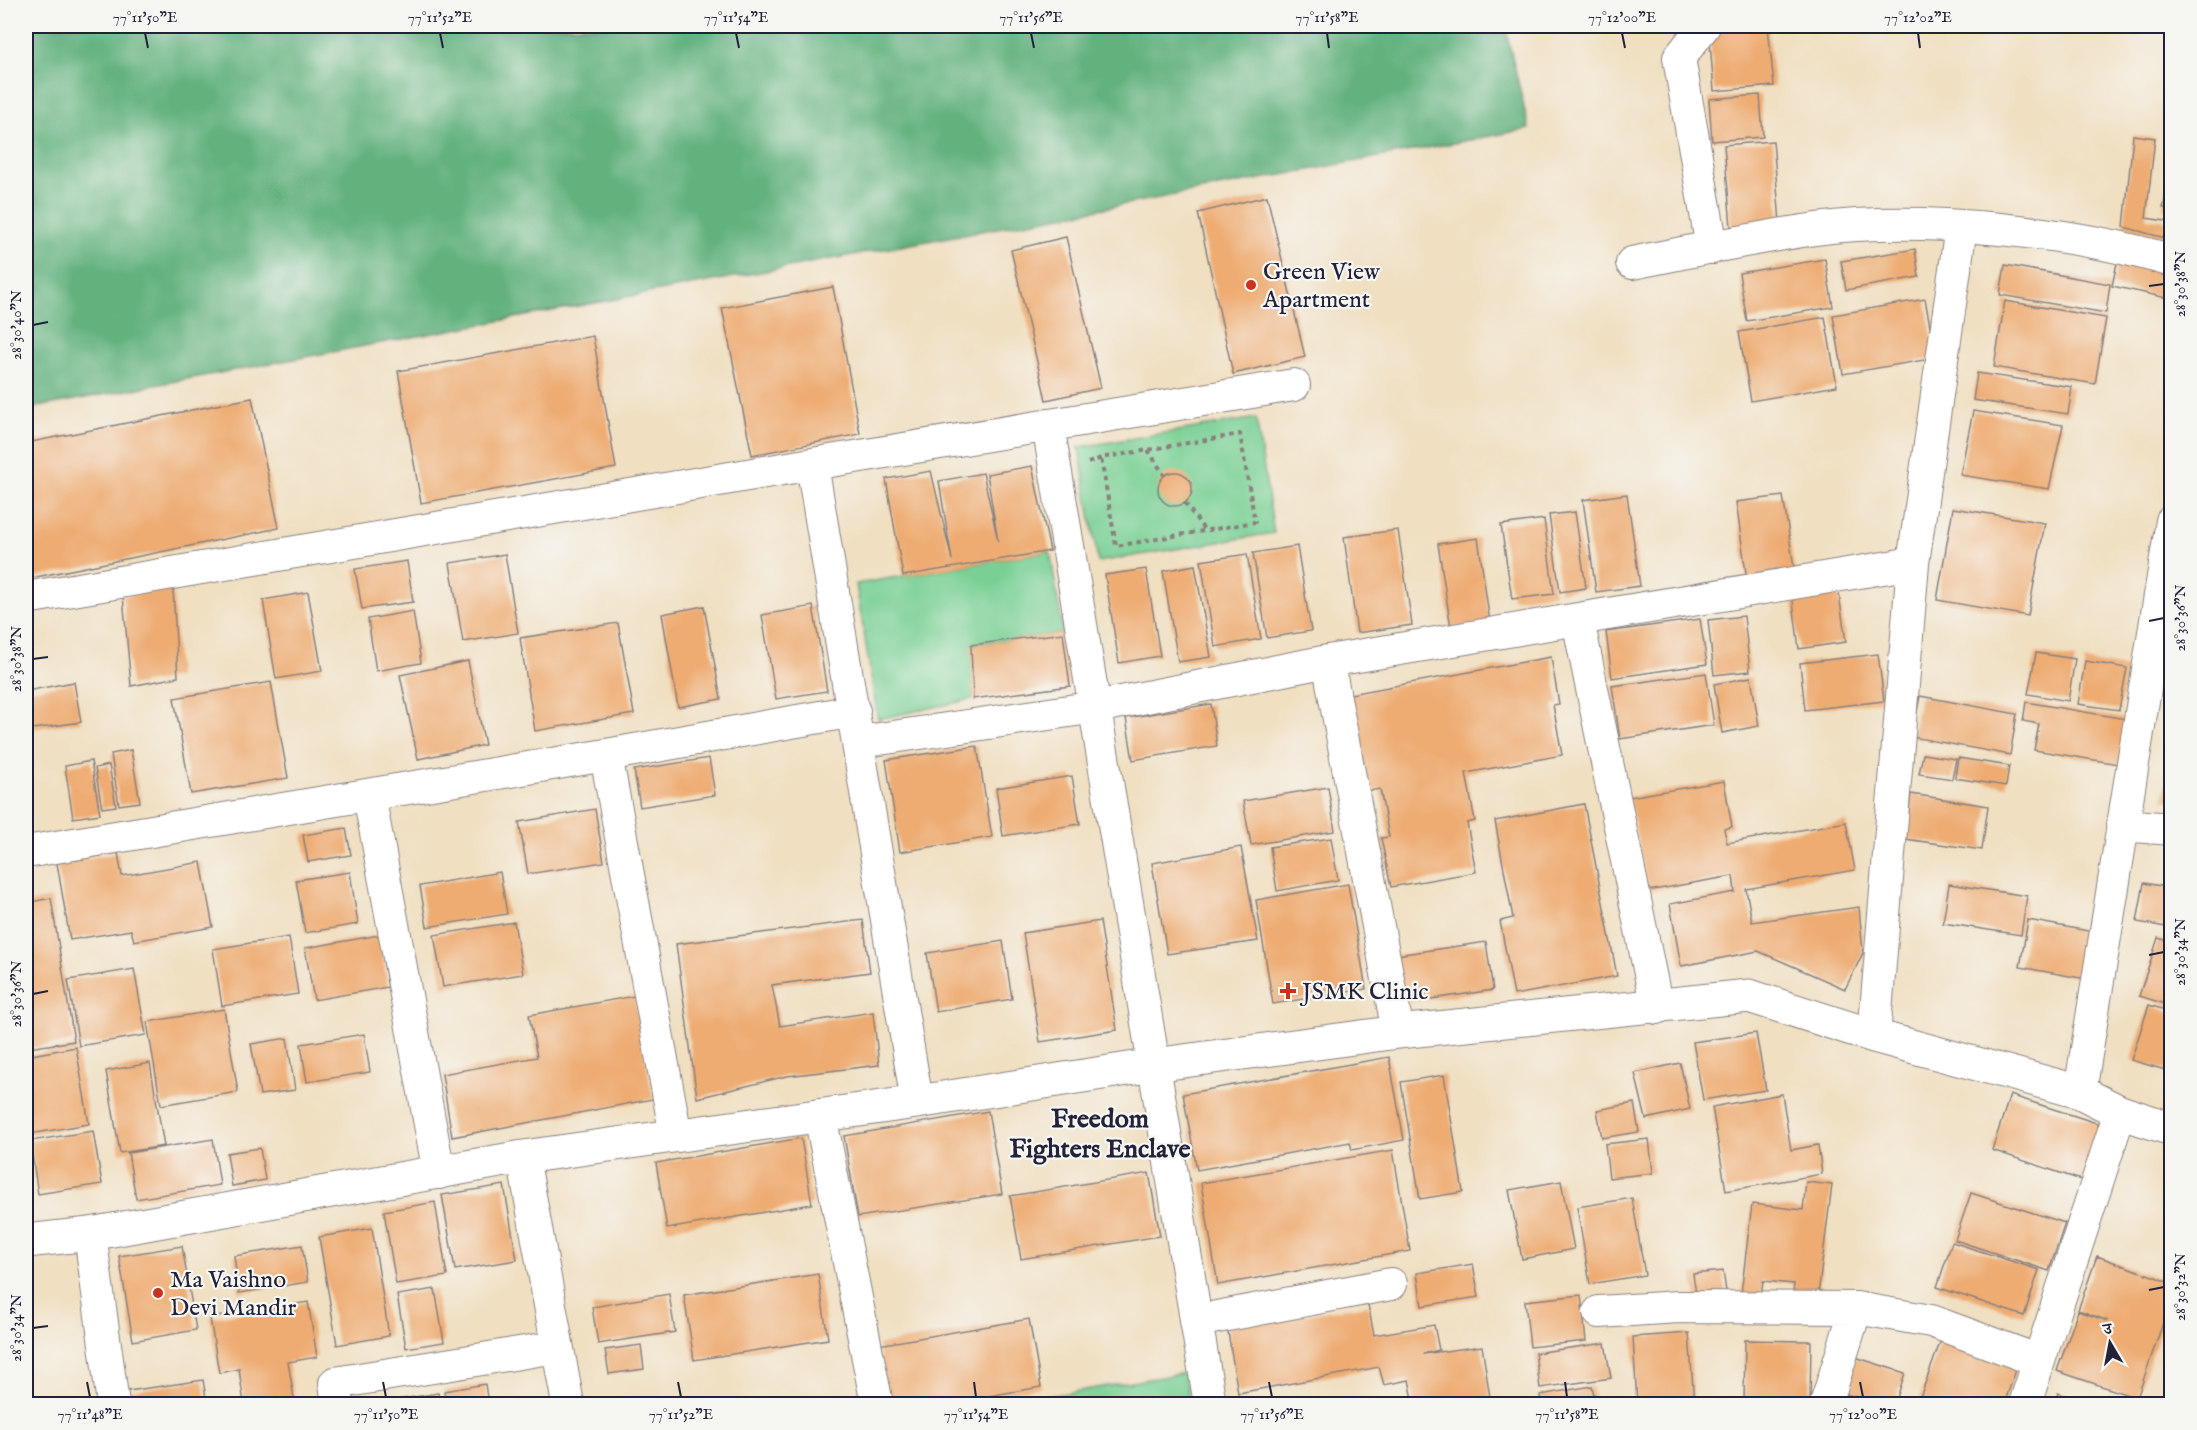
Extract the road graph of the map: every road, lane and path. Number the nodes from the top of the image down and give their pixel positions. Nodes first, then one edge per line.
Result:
1 (1704, 26) edge
2 (1961, 227) junction
3 (1712, 248) junction
4 (2172, 261) edge
5 (1632, 263) dead end
6 (1294, 386) dead end
7 (1048, 425) junction
8 (1149, 450) junction
9 (1101, 458) junction
10 (812, 464) junction
11 (1082, 465) dead end
12 (1164, 475) dead end
13 (1185, 503) dead end
14 (2172, 521) edge
15 (1205, 531) junction
16 (1914, 563) junction
17 (26, 598) edge
18 (1578, 620) junction
19 (1328, 661) junction
20 (1096, 707) junction
21 (854, 711) junction
22 (859, 742) junction
23 (606, 756) junction
24 (369, 795) junction
25 (2122, 825) junction
26 (2172, 830) edge
27 (26, 852) edge
28 (1658, 1008) junction
29 (1398, 1032) junction
30 (1874, 1036) junction
31 (1154, 1065) junction
32 (2080, 1092) junction
33 (917, 1102) junction
34 (2120, 1112) junction
35 (820, 1114) junction
36 (2172, 1129) edge
37 (676, 1136) junction
38 (523, 1156) junction
39 (439, 1173) junction
40 (90, 1233) junction
41 (26, 1241) edge
42 (1391, 1284) dead end
43 (1856, 1308) junction
44 (1599, 1312) dead end
45 (1196, 1321) junction
46 (556, 1347) junction
47 (2039, 1361) junction
48 (112, 1404) edge
49 (338, 1404) edge
50 (568, 1404) edge
51 (877, 1404) edge
52 (1210, 1404) edge
53 (1826, 1404) edge
54 (2025, 1404) edge

1 - 3 street
2 - 3 street
2 - 4 street
2 - 16 street
3 - 5 street
6 - 7 street
7 - 10 street
7 - 20 street
8 - 9 path
8 - 12 path
8 - 15 path
9 - 11 path
9 - 15 path
10 - 17 street
10 - 21 street
13 - 15 path
14 - 25 street
16 - 18 street
16 - 30 street
18 - 19 street
18 - 28 street
19 - 20 street
19 - 29 street
20 - 22 street
20 - 31 street
21 - 22 street
21 - 23 street
22 - 33 street
23 - 24 street
23 - 37 street
24 - 27 street
24 - 39 street
25 - 26 street
25 - 32 street
28 - 29 street
28 - 30 street
29 - 31 street
30 - 32 street
31 - 33 street
31 - 45 street
32 - 34 street
33 - 35 street
34 - 36 street
34 - 47 street
35 - 37 street
35 - 51 street
37 - 38 street
38 - 39 street
38 - 46 street
39 - 40 street
40 - 41 street
40 - 48 street
42 - 45 street
43 - 44 street
43 - 47 street
43 - 53 street
45 - 52 street
46 - 49 street
46 - 50 street
47 - 54 street

